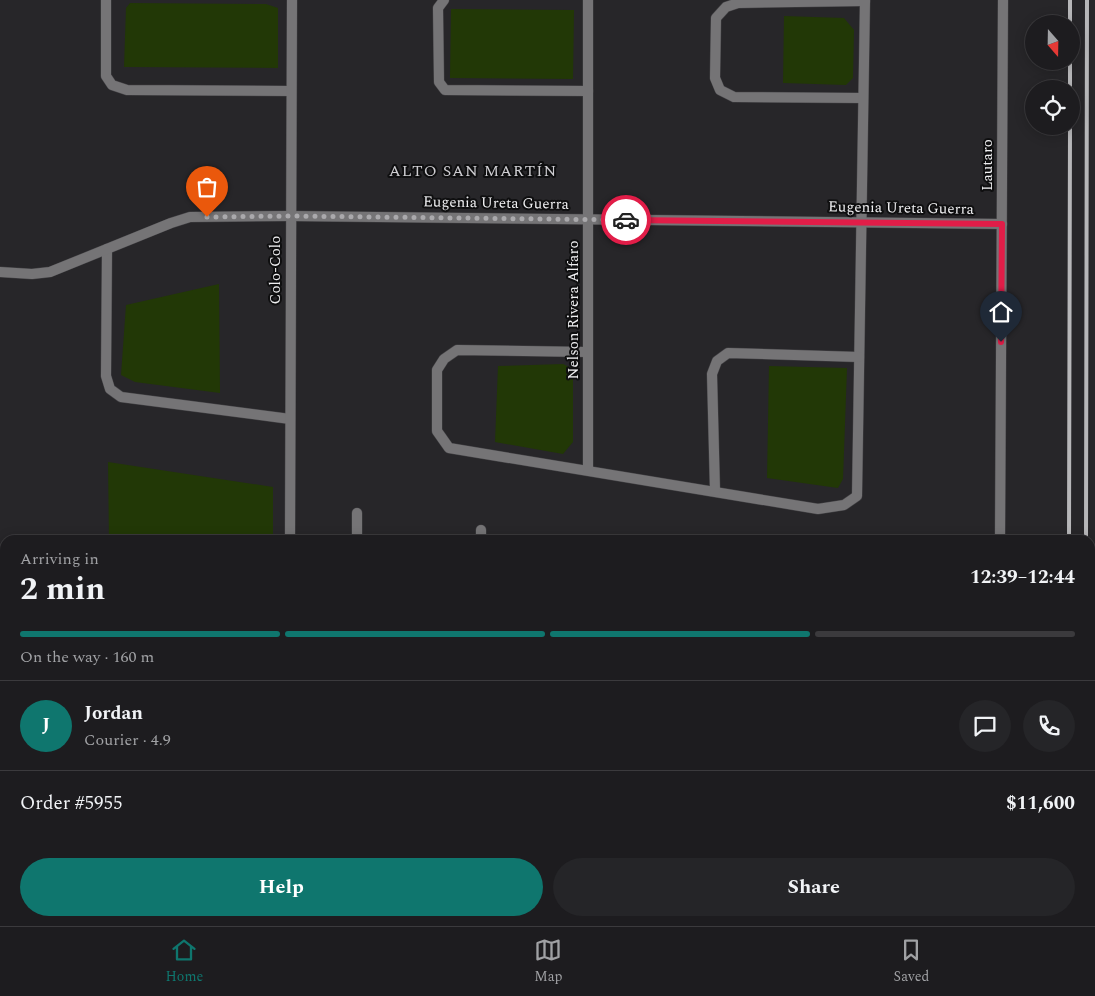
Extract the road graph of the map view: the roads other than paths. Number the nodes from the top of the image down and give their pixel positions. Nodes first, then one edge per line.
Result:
1 (106, 0) edge
2 (292, 0) edge
3 (444, 0) edge
4 (588, 0) edge
5 (1003, 0) edge
6 (865, 1) edge
7 (291, 91) junction
8 (588, 91) junction
9 (863, 98) junction
10 (290, 216) junction
11 (588, 220) junction
12 (861, 222) junction
13 (1002, 224) junction
14 (107, 248) junction
15 (0, 272) edge
16 (587, 352) junction
17 (859, 356) junction
18 (290, 419) junction
19 (588, 470) junction
20 (715, 491) junction
21 (357, 513) dead end
22 (290, 535) edge
23 (357, 535) edge
24 (1000, 535) edge

1 - 7 street
2 - 7 street, Colo-Colo
3 - 8 street
4 - 8 street, Nelson Rivera Alfaro
5 - 13 street, Lautaro
6 - 9 street
6 - 9 street
7 - 10 street, Colo-Colo
8 - 11 street, Nelson Rivera Alfaro
9 - 12 street
10 - 11 street, Eugenia Ureta Guerra
10 - 14 street, Eugenia Ureta Guerra
10 - 18 street, Colo-Colo
11 - 12 street, Eugenia Ureta Guerra
11 - 16 street, Nelson Rivera Alfaro
12 - 13 street, Eugenia Ureta Guerra
12 - 17 street
13 - 24 street, Lautaro
14 - 15 street, Eugenia Ureta Guerra
14 - 18 street
16 - 19 street, Nelson Rivera Alfaro
16 - 19 street
17 - 20 street
17 - 20 street
18 - 22 street, Colo-Colo
19 - 20 street
21 - 23 street

